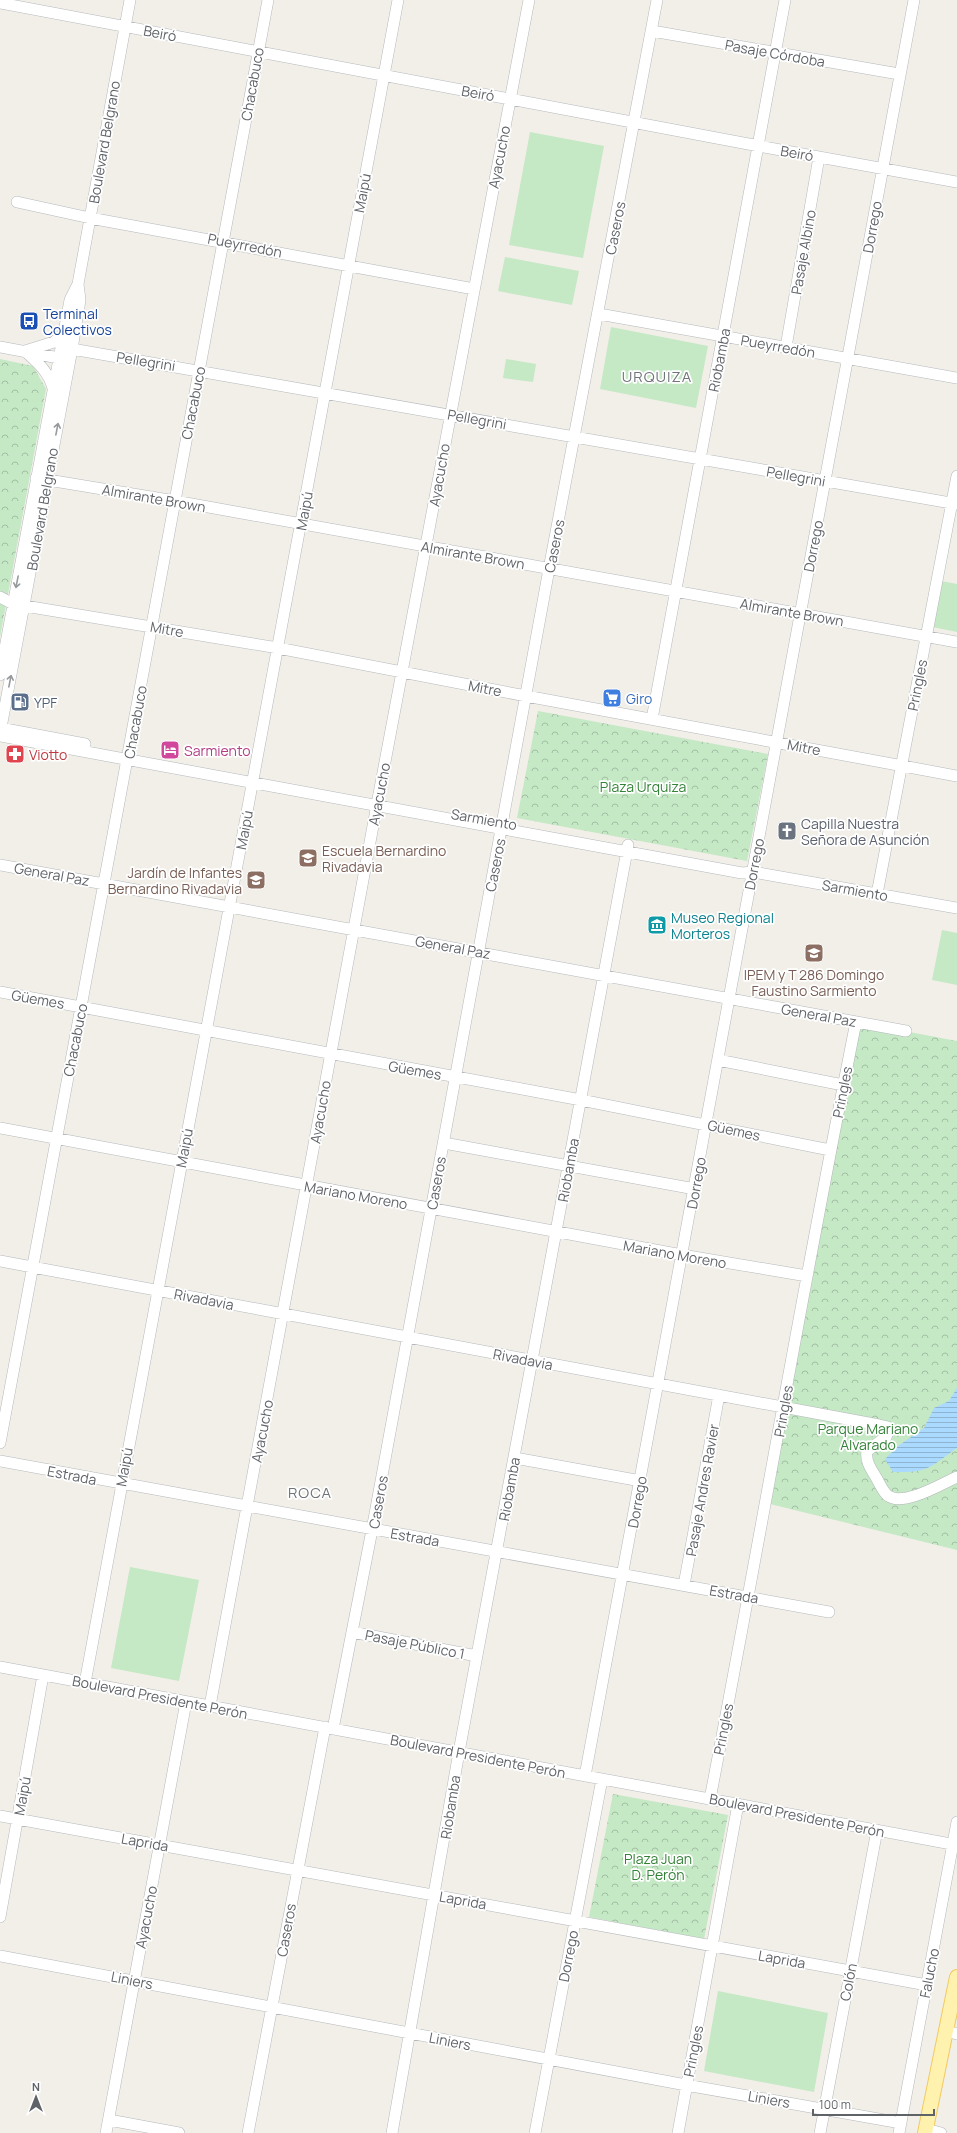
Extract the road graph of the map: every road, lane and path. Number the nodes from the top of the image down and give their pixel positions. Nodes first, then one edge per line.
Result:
1 (130, 0) edge
2 (268, 0) edge
3 (398, 0) edge
4 (529, 0) edge
5 (658, 0) edge
6 (785, 0) edge
7 (914, 0) edge
8 (0, 2) edge
9 (125, 26) junction
10 (652, 31) junction
11 (258, 52) junction
12 (775, 53) junction
13 (899, 74) junction
14 (384, 75) junction
15 (510, 98) junction
16 (635, 122) junction
17 (759, 146) junction
18 (819, 157) junction
19 (883, 167) junction
20 (957, 182) edge
21 (17, 202) dead end
22 (90, 218) junction
23 (223, 241) junction
24 (349, 265) junction
25 (78, 284) junction
26 (474, 289) junction
27 (599, 314) junction
28 (64, 333) junction
29 (724, 336) junction
30 (0, 346) edge
31 (786, 347) junction
32 (72, 349) junction
33 (25, 351) junction
34 (59, 358) junction
35 (848, 358) junction
36 (199, 370) junction
37 (957, 378) edge
38 (53, 390) junction
39 (324, 392) junction
40 (450, 414) junction
41 (575, 436) junction
42 (701, 459) junction
43 (957, 476) edge
44 (42, 479) junction
45 (825, 481) junction
46 (175, 501) junction
47 (954, 504) edge
48 (302, 524) junction
49 (426, 547) junction
50 (549, 569) junction
51 (676, 592) junction
52 (0, 597) edge
53 (13, 604) junction
54 (24, 606) junction
55 (800, 614) junction
56 (152, 627) junction
57 (926, 636) junction
58 (957, 642) edge
59 (278, 648) junction
60 (402, 672) junction
61 (0, 675) edge
62 (526, 696) junction
63 (652, 719) junction
64 (0, 731) edge
65 (778, 741) junction
66 (129, 756) junction
67 (901, 766) junction
68 (957, 776) edge
69 (253, 780) junction
70 (377, 803) junction
71 (503, 826) junction
72 (627, 849) junction
73 (0, 865) edge
74 (753, 872) junction
75 (104, 883) junction
76 (877, 894) junction
77 (229, 907) junction
78 (957, 908) edge
79 (354, 929) junction
80 (479, 952) junction
81 (604, 976) junction
82 (0, 992) edge
83 (729, 999) junction
84 (81, 1007) junction
85 (856, 1022) junction
86 (206, 1030) junction
87 (906, 1032) dead end
88 (331, 1055) junction
89 (718, 1060) junction
90 (456, 1077) junction
91 (843, 1084) junction
92 (581, 1100) junction
93 (707, 1124) junction
94 (0, 1128) edge
95 (56, 1139) junction
96 (444, 1143) junction
97 (830, 1150) junction
98 (181, 1163) junction
99 (569, 1166) junction
100 (307, 1186) junction
101 (695, 1188) junction
102 (432, 1208) junction
103 (557, 1232) junction
104 (682, 1255) junction
105 (0, 1261) edge
106 (33, 1267) junction
107 (807, 1276) junction
108 (157, 1290) junction
109 (283, 1314) junction
110 (408, 1337) junction
111 (533, 1361) junction
112 (659, 1384) junction
113 (719, 1395) junction
114 (783, 1408) junction
115 (0, 1443) edge
116 (515, 1458) junction
117 (0, 1461) edge
118 (957, 1477) edge
119 (641, 1481) junction
120 (121, 1484) junction
121 (248, 1506) junction
122 (372, 1530) junction
123 (498, 1551) junction
124 (624, 1574) junction
125 (684, 1585) junction
126 (749, 1597) junction
127 (829, 1612) dead end
128 (352, 1632) junction
129 (477, 1656) junction
130 (0, 1667) edge
131 (42, 1675) junction
132 (85, 1683) junction
133 (186, 1702) junction
134 (210, 1706) junction
135 (329, 1728) junction
136 (459, 1752) junction
137 (585, 1776) junction
138 (602, 1779) junction
139 (710, 1799) junction
140 (738, 1804) junction
141 (0, 1816) edge
142 (18, 1819) junction
143 (957, 1822) edge
144 (877, 1830) junction
145 (159, 1845) junction
146 (955, 1845) edge
147 (297, 1870) junction
148 (436, 1895) junction
149 (0, 1917) edge
150 (574, 1921) junction
151 (712, 1946) junction
152 (0, 1956) edge
153 (850, 1971) junction
154 (957, 1977) edge
155 (134, 1980) junction
156 (927, 1985) junction
157 (272, 2007) junction
158 (954, 2031) edge
159 (410, 2033) junction
160 (548, 2059) junction
161 (686, 2085) junction
162 (824, 2109) junction
163 (109, 2120) junction
164 (900, 2128) edge
165 (926, 2131) edge
166 (106, 2133) edge
167 (179, 2133) edge
168 (248, 2133) edge
169 (392, 2133) edge
170 (535, 2133) edge
171 (678, 2133) edge
172 (820, 2133) edge
173 (941, 2133) edge

1 - 9 street, Boulevard Belgrano
2 - 11 street, Chacabuco
3 - 14 street, Maipú
4 - 15 street, Ayacucho
5 - 10 street, Caseros
6 - 12 street, Riobamba
7 - 13 street, Dorrego
8 - 9 street, Beiró
9 - 11 street, Beiró
9 - 22 street, Boulevard Belgrano
10 - 12 street, Pasaje Córdoba
10 - 16 street, Caseros
11 - 14 street, Beiró
11 - 23 street, Chacabuco
12 - 13 street, Pasaje Córdoba
12 - 17 street, Riobamba
13 - 19 street, Dorrego
14 - 15 street, Beiró
14 - 24 street, Maipú
15 - 16 street, Beiró
15 - 26 street, Ayacucho
16 - 17 street, Beiró
16 - 27 street, Caseros
17 - 18 street, Beiró
17 - 29 street, Riobamba
18 - 19 street, Beiró
18 - 31 street, Pasaje Albino
19 - 20 street, Beiró
19 - 35 street, Dorrego
21 - 22 street, Pueyrredón
22 - 23 street, Pueyrredón
22 - 25 street, Boulevard Belgrano
23 - 24 street, Pueyrredón
23 - 36 street, Chacabuco
24 - 26 street, Pueyrredón
24 - 39 street, Maipú
25 - 28 street, Boulevard Belgrano
25 - 32 street, Boulevard Belgrano
26 - 40 street, Ayacucho
27 - 29 street, Pueyrredón
27 - 41 street, Caseros
28 - 33 street
28 - 34 street, Boulevard Belgrano
29 - 31 street, Pueyrredón
29 - 42 street, Riobamba
30 - 33 street
31 - 35 street, Pueyrredón
32 - 34 street
32 - 36 street, Pellegrini
44 -> 32 street, Boulevard Belgrano
33 - 34 street
33 - 38 street
34 - 38 street, Boulevard Belgrano
35 - 37 street, Pueyrredón
35 - 45 street, Dorrego
36 - 39 street, Pellegrini
36 - 46 street, Chacabuco
38 - 44 street, Boulevard Belgrano
39 - 40 street, Pellegrini
39 - 48 street, Maipú
40 - 41 street, Pellegrini
40 - 49 street, Ayacucho
41 - 42 street, Pellegrini
41 - 50 street, Caseros
42 - 45 street, Pellegrini
42 - 51 street, Riobamba
43 - 47 street, Pringles
44 - 46 street, Almirante Brown
44 -> 53 street, Boulevard Belgrano
44 - 54 street, Boulevard Belgrano
45 - 47 street, Pellegrini
45 - 55 street, Dorrego
46 - 48 street, Almirante Brown
46 - 56 street, Chacabuco
47 - 57 street, Pringles
48 - 49 street, Almirante Brown
48 - 59 street, Maipú
49 - 50 street, Almirante Brown
49 - 60 street, Ayacucho
50 - 51 street, Almirante Brown
50 - 62 street, Caseros
51 - 55 street, Almirante Brown
51 - 63 street, Riobamba
52 - 53 street, Mitre
53 - 54 street, Mitre
53 - 61 street, Boulevard Belgrano
54 - 56 street, Mitre
64 -> 54 street, Boulevard Belgrano
55 - 57 street, Almirante Brown
55 - 65 street, Dorrego
56 - 59 street, Mitre
56 - 66 street, Chacabuco
57 - 58 street, Almirante Brown
57 - 67 street, Pringles
59 - 60 street, Mitre
59 - 69 street, Maipú
60 - 62 street, Mitre
60 - 70 street, Ayacucho
62 - 63 street, Mitre
62 - 71 street, Caseros
63 - 65 street, Mitre
64 - 66 street, Sarmiento
65 - 67 street, Mitre
65 - 74 street, Dorrego
66 - 69 street, Sarmiento
66 - 75 street, Chacabuco
67 - 68 street, Mitre
67 - 76 street, Pringles
69 - 70 street, Sarmiento
69 - 77 street, Maipú
70 - 71 street, Sarmiento
70 - 79 street, Ayacucho
71 - 72 street, Sarmiento
71 - 80 street, Caseros
72 - 74 street, Sarmiento
72 - 81 street, Riobamba
73 - 75 street, General Paz
74 - 76 street, Sarmiento
74 - 83 street, Dorrego
75 - 77 street, General Paz
75 - 84 street, Chacabuco
76 - 78 street, Sarmiento
77 - 79 street, General Paz
77 - 86 street, Maipú
79 - 80 street, General Paz
79 - 88 street, Ayacucho
80 - 81 street, General Paz
80 - 90 street, Caseros
81 - 83 street, General Paz
81 - 92 street, Riobamba
82 - 84 street, Güemes
83 - 85 street, General Paz
83 - 89 street, Dorrego
84 - 86 street, Güemes
84 - 95 street, Chacabuco
85 - 87 street, General Paz
85 - 91 street, Pringles
86 - 88 street, Güemes
86 - 98 street, Maipú
88 - 90 street, Güemes
88 - 100 street, Ayacucho
89 - 91 street
89 - 93 street, Dorrego
90 - 92 street, Güemes
90 - 96 street, Caseros
91 - 97 street, Pringles
92 - 93 street, Güemes
92 - 99 street, Riobamba
93 - 97 street, Güemes
93 - 101 street, Dorrego
94 - 95 street, Mariano Moreno
95 - 98 street, Mariano Moreno
95 - 106 street, Chacabuco
96 - 99 street
96 - 102 street, Caseros
97 - 107 street, Pringles
98 - 100 street, Mariano Moreno
98 - 108 street, Maipú
99 - 101 street
99 - 103 street, Riobamba
100 - 102 street, Mariano Moreno
100 - 109 street, Ayacucho
101 - 104 street, Dorrego
102 - 103 street, Mariano Moreno
102 - 110 street, Caseros
103 - 104 street, Mariano Moreno
103 - 111 street, Riobamba
104 - 107 street, Mariano Moreno
104 - 112 street, Dorrego
105 - 106 street, Rivadavia
106 - 108 street, Rivadavia
106 - 115 street, Chacabuco
107 - 114 street, Pringles
108 - 109 street, Rivadavia
108 - 120 street, Maipú
109 - 110 street, Rivadavia
109 - 121 street, Ayacucho
110 - 111 street, Rivadavia
110 - 122 street, Caseros
111 - 112 street, Rivadavia
111 - 116 street, Riobamba
112 - 113 street, Rivadavia
112 - 119 street, Dorrego
113 - 114 street, Rivadavia
113 - 125 street, Pasaje Andres Ravier
114 - 118 street, Rivadavia
114 - 126 street, Pringles
116 - 119 street
116 - 123 street, Riobamba
117 - 120 street, Estrada
119 - 124 street, Dorrego
120 - 121 street, Estrada
120 - 132 street, Maipú
121 - 122 street, Estrada
121 - 134 street, Ayacucho
122 - 123 street, Estrada
122 - 128 street, Caseros
123 - 124 street, Estrada
123 - 129 street, Riobamba
124 - 125 street, Estrada
124 - 137 street, Dorrego
125 - 126 street, Estrada
126 - 127 street, Estrada
126 - 139 street, Pringles
128 - 129 street, Pasaje Público 1
128 - 135 street, Caseros
129 - 136 street, Riobamba
130 - 131 street, Boulevard Presidente Perón
131 - 132 street, Boulevard Presidente Perón
131 - 142 street, Maipú
132 - 133 street, Boulevard Presidente Perón
133 - 134 street, Boulevard Presidente Perón
133 - 145 street, Ayacucho
134 - 135 street, Boulevard Presidente Perón
135 - 136 street, Boulevard Presidente Perón
135 - 147 street, Caseros
136 - 137 street, Boulevard Presidente Perón
136 - 148 street, Riobamba
137 - 138 street, Boulevard Presidente Perón
138 - 139 street, Boulevard Presidente Perón
138 - 150 street, Dorrego
139 - 140 street, Boulevard Presidente Perón
140 - 144 street, Boulevard Presidente Perón
140 - 151 street, Pringles
141 - 142 street, Laprida
142 - 145 street, Laprida
142 - 149 street, Maipú
143 - 146 street, Falucho
144 - 146 street, Boulevard Presidente Perón
144 - 153 street, Colón
145 - 147 street, Laprida
145 - 155 street, Ayacucho
146 - 156 street, Falucho
147 - 148 street, Laprida
147 - 157 street, Caseros
148 - 150 street, Laprida
148 - 159 street, Riobamba
150 - 151 street, Laprida
150 - 160 street, Dorrego
151 - 153 street, Laprida
151 - 161 street, Pringles
152 - 155 street, Liniers
153 - 156 street, Laprida
153 - 162 street, Colón
154 - 158 main road
155 - 157 street, Liniers
155 - 163 street, Ayacucho
156 - 164 street, Falucho
157 - 159 street, Liniers
157 - 168 street, Caseros
158 - 165 main road
159 - 160 street, Liniers
159 - 169 street, Riobamba
160 - 161 street, Liniers
160 - 170 street, Dorrego
161 - 162 street, Liniers
161 - 171 street, Pringles
162 - 164 street, Liniers
162 - 172 street, Colón
163 - 166 street, Ayacucho
163 - 167 street
165 - 173 street

